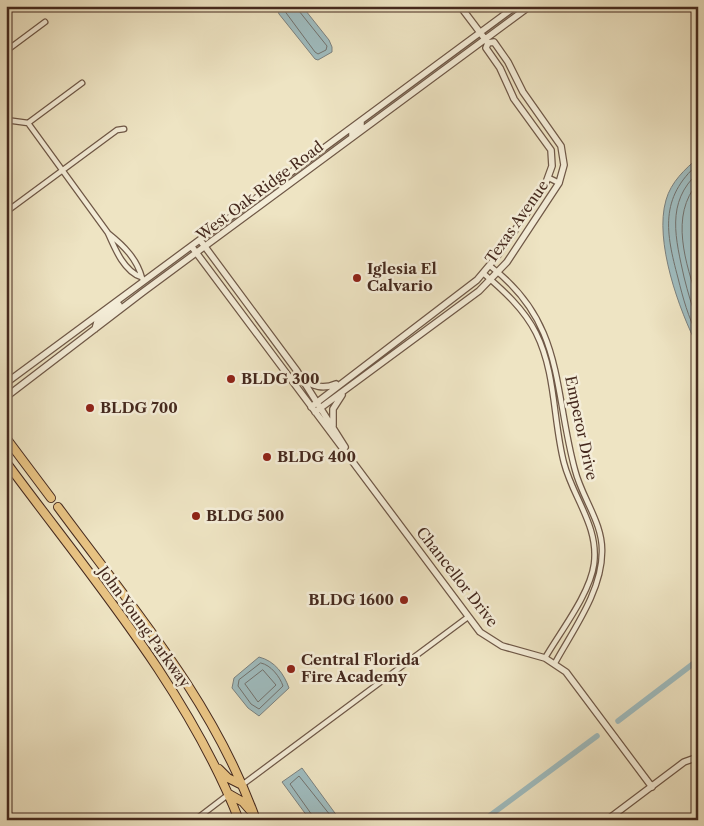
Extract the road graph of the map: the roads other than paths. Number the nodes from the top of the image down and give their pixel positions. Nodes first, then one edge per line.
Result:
1 (460, 6) edge
2 (516, 6) edge
3 (530, 6) edge
4 (45, 22) dead end
5 (480, 33) junction
6 (486, 41) junction
7 (6, 51) edge
8 (508, 62) junction
9 (500, 68) junction
10 (82, 83) dead end
11 (527, 98) junction
12 (518, 104) junction
13 (6, 120) edge
14 (361, 121) junction
15 (28, 123) junction
16 (124, 129) dead end
17 (554, 135) junction
18 (352, 138) junction
19 (546, 141) junction
20 (62, 170) junction
21 (549, 178) junction
22 (559, 183) junction
23 (530, 209) junction
24 (6, 212) edge
25 (540, 215) junction
26 (108, 233) junction
27 (200, 240) junction
28 (192, 247) junction
29 (206, 247) junction
30 (196, 254) junction
31 (490, 266) junction
32 (498, 272) junction
33 (484, 273) junction
34 (143, 279) junction
35 (491, 280) junction
36 (463, 292) junction
37 (469, 300) junction
38 (95, 330) junction
39 (297, 371) junction
40 (344, 380) junction
41 (6, 383) edge
42 (346, 390) junction
43 (6, 397) edge
44 (317, 402) junction
45 (320, 408) junction
46 (313, 410) junction
47 (334, 430) junction
48 (6, 438) edge
49 (6, 462) edge
50 (358, 468) junction
51 (51, 498) dead end
52 (58, 507) dead end
53 (468, 617) junction
54 (545, 658) junction
55 (555, 663) junction
56 (698, 757) edge
57 (216, 766) junction
58 (242, 785) junction
59 (652, 787) junction
60 (229, 794) junction
61 (256, 818) edge
62 (195, 820) edge
63 (239, 820) edge
64 (607, 820) edge

1 - 5 street, Texas Avenue
2 - 5 street, West Oak Ridge Road
3 - 6 street, West Oak Ridge Road
4 - 7 street
5 - 6 street, Texas Avenue
5 - 14 street, West Oak Ridge Road
6 - 8 street, Texas Avenue
6 - 9 street, Texas Avenue
6 - 18 street, West Oak Ridge Road
8 - 9 street
8 - 11 street, Texas Avenue
9 - 12 street, Texas Avenue
10 - 15 street
11 - 12 street
11 - 17 street, Texas Avenue
12 - 19 street, Texas Avenue
13 - 15 street
14 - 18 street
14 - 27 street, West Oak Ridge Road
15 - 20 street
16 - 20 street
17 - 19 street
17 - 22 street, Texas Avenue
18 - 29 street, West Oak Ridge Road
19 - 21 street, Texas Avenue
20 - 24 street
20 - 26 street
21 - 22 street
21 - 23 street, Texas Avenue
22 - 25 street, Texas Avenue
23 - 25 street
23 - 31 street, Texas Avenue
25 - 32 street, Texas Avenue
26 - 34 street
26 - 34 street
27 - 28 street, West Oak Ridge Road
27 - 29 street, Chancellor Drive
28 - 30 street, Chancellor Drive
28 - 34 street, West Oak Ridge Road
29 - 30 street, West Oak Ridge Road
29 - 39 street, Chancellor Drive
30 - 38 street, West Oak Ridge Road
30 - 46 street, Chancellor Drive
31 - 32 street, Emperor Drive
31 - 33 street, Texas Avenue
32 - 35 street, Texas Avenue
32 - 55 street, Emperor Drive
33 - 35 street, Emperor Drive
33 - 36 street, Texas Avenue
34 - 38 street
34 - 41 street, West Oak Ridge Road
35 - 37 street, Texas Avenue
35 - 54 street, Emperor Drive
36 - 37 street
36 - 40 street, Texas Avenue
37 - 42 street, Texas Avenue
38 - 43 street, West Oak Ridge Road
39 - 40 street
39 - 44 street, Chancellor Drive
40 - 44 street, Texas Avenue
42 - 45 street, Texas Avenue
42 - 47 street
44 - 45 street, Chancellor Drive
44 - 46 street, Texas Avenue
45 - 46 street, Texas Avenue
45 - 47 street, Chancellor Drive
46 - 50 street, Chancellor Drive
47 - 50 street, Chancellor Drive
48 - 51 highway
49 - 57 highway, John Young Parkway
50 - 53 street, Chancellor Drive
52 - 58 highway, John Young Parkway
53 - 54 street, Chancellor Drive
53 - 58 street
54 - 55 street, Chancellor Drive
55 - 59 street, Chancellor Drive
56 - 59 street
57 - 58 highway
57 - 60 highway, John Young Parkway
58 - 61 highway, John Young Parkway
59 - 64 street
60 - 61 highway
60 - 62 street
60 - 63 highway, John Young Parkway

